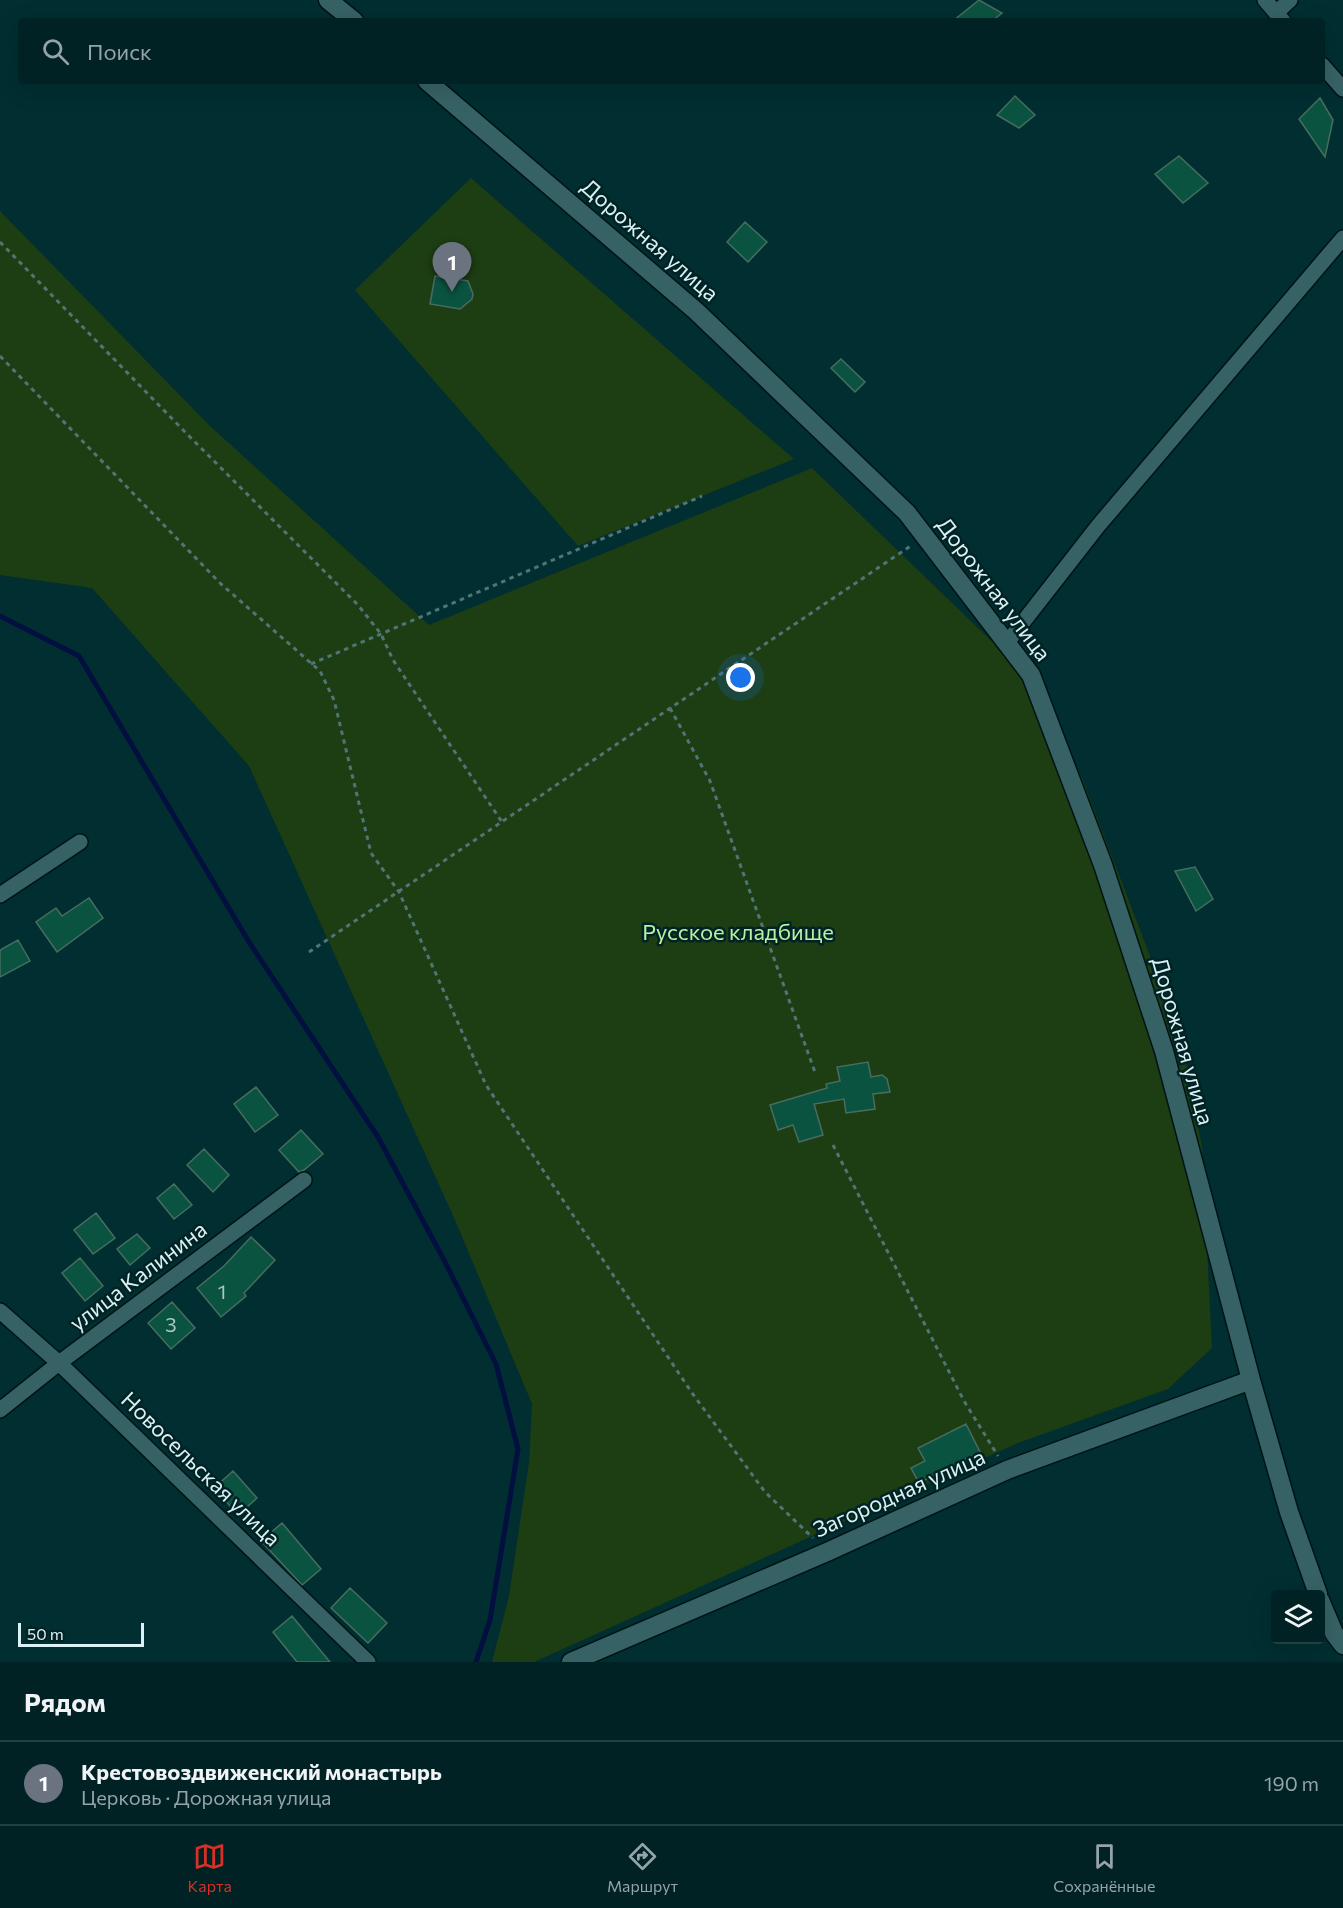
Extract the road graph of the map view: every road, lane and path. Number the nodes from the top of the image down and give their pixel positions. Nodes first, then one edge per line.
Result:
1 (328, 0) edge
2 (1265, 0) edge
3 (1290, 0) edge
4 (1280, 17) edge
5 (350, 18) edge
6 (1325, 68) edge
7 (431, 84) edge
8 (1343, 89) edge
9 (1343, 238) edge
10 (0, 242) edge
11 (0, 356) edge
12 (702, 496) dead end
13 (924, 536) junction
14 (381, 634) junction
15 (1006, 644) junction
16 (311, 664) junction
17 (670, 708) junction
18 (502, 822) junction
19 (80, 842) dead end
20 (399, 892) junction
21 (0, 895) edge
22 (309, 952) dead end
23 (816, 1075) dead end
24 (833, 1145) dead end
25 (304, 1180) dead end
26 (0, 1311) edge
27 (59, 1363) junction
28 (1251, 1380) junction
29 (0, 1410) edge
30 (1007, 1470) junction
31 (827, 1552) junction
32 (1317, 1590) edge
33 (1325, 1612) edge
34 (1343, 1645) edge
35 (368, 1662) edge
36 (571, 1662) edge

1 - 5 street
2 - 4 street
3 - 4 street
6 - 8 street
7 - 13 street, Дорожная улица
9 - 15 street
10 - 14 path
11 - 16 path
12 - 14 path
13 - 15 street, Дорожная улица
13 - 17 path
14 - 16 path
14 - 18 path
15 - 28 street, Дорожная улица
16 - 20 path
17 - 18 path
17 - 23 path
18 - 20 path
19 - 21 street
20 - 22 path
20 - 31 path
24 - 30 path
25 - 27 street, улица Калинина
26 - 27 street, Новосельская улица
27 - 29 street, улица Калинина
27 - 35 street, Новосельская улица
28 - 30 street, Загородная улица
28 - 32 street, Дорожная улица
30 - 31 street, Загородная улица
31 - 36 street, Загородная улица
33 - 34 street

